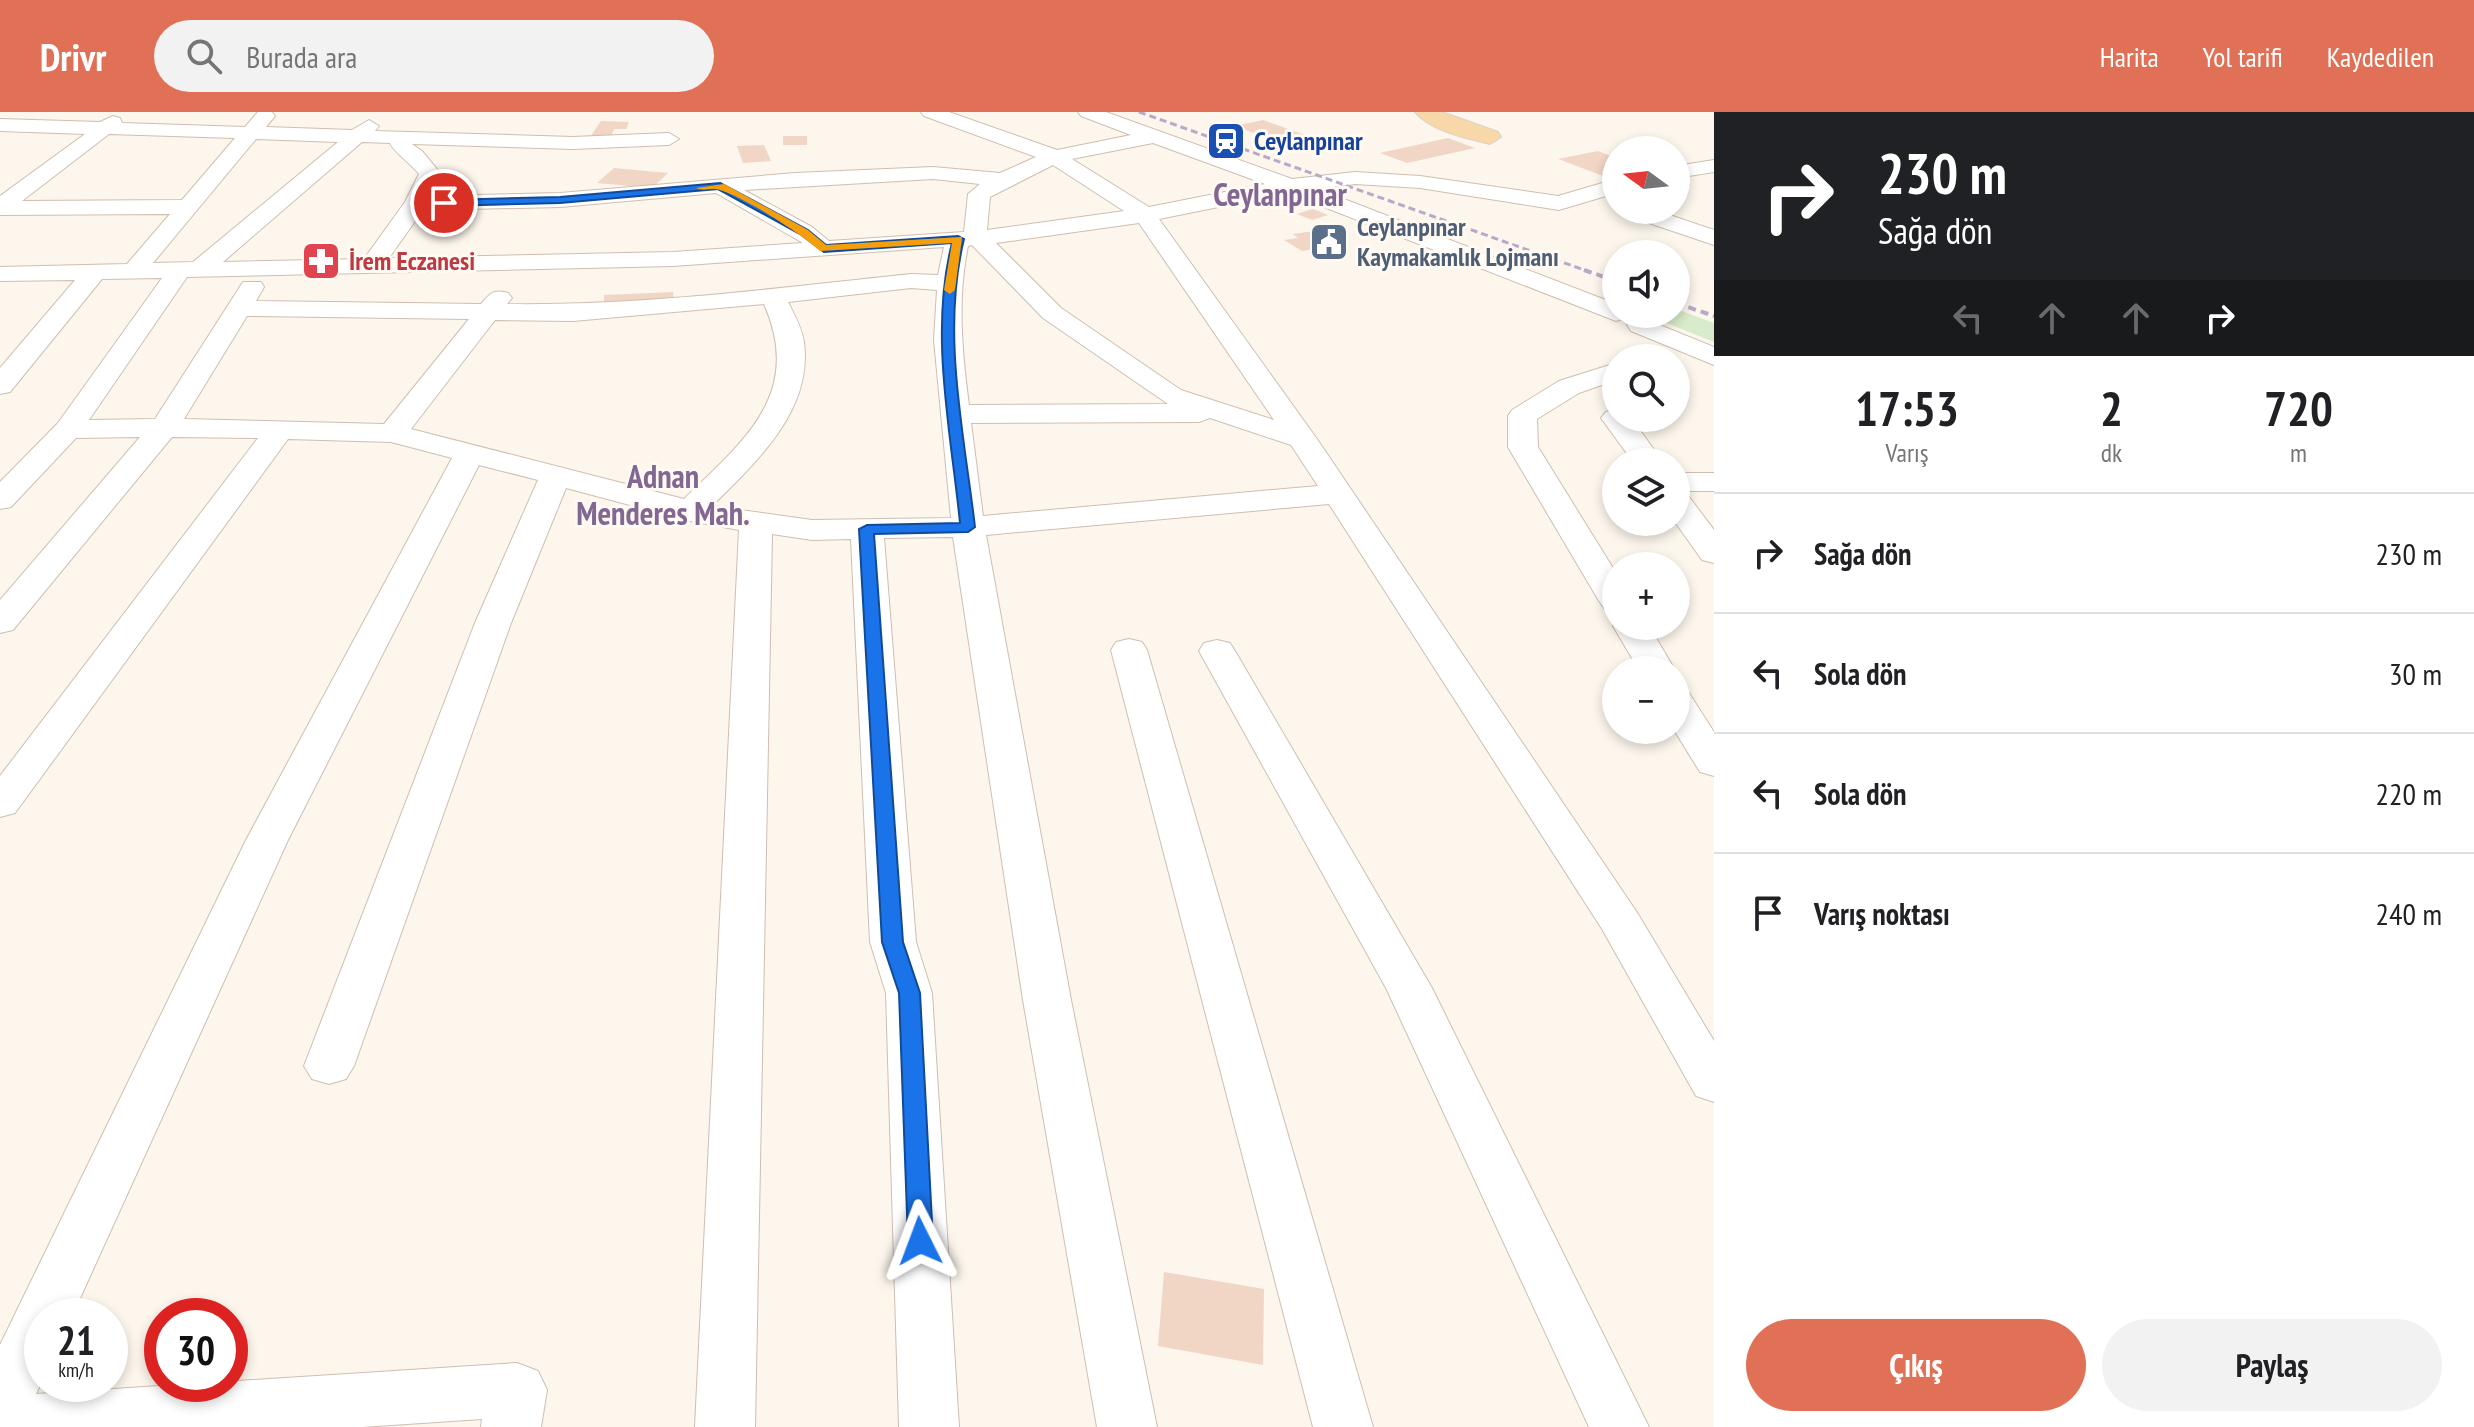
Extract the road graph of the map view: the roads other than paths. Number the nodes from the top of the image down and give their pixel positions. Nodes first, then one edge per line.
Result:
1 (33, 112) edge
2 (126, 112) edge
3 (269, 112) edge
4 (384, 112) edge
5 (662, 112) edge
6 (931, 112) edge
7 (1088, 112) edge
8 (1426, 112) edge
9 (1446, 112) edge
10 (496, 121) dead end
11 (588, 122) dead end
12 (5, 128) edge
13 (105, 128) junction
14 (253, 131) junction
15 (360, 135) junction
16 (404, 136) junction
17 (1158, 136) junction
18 (476, 139) junction
19 (669, 139) junction
20 (573, 143) junction
21 (1053, 156) junction
22 (1714, 166) edge
23 (1690, 170) edge
24 (1000, 179) junction
25 (720, 186) junction
26 (1290, 186) junction
27 (682, 189) junction
28 (1602, 190) edge
29 (1573, 199) junction
30 (416, 203) junction
31 (1602, 204) edge
32 (187, 207) junction
33 (0, 208) edge
34 (1145, 215) junction
35 (1674, 224) edge
36 (1714, 238) edge
37 (968, 239) junction
38 (824, 249) junction
39 (516, 264) junction
40 (370, 268) junction
41 (263, 269) junction
42 (189, 271) junction
43 (95, 272) junction
44 (133, 272) junction
45 (4, 278) edge
46 (950, 283) junction
47 (773, 296) junction
48 (239, 308) junction
49 (1602, 308) edge
50 (489, 313) junction
51 (1641, 328) edge
52 (1649, 328) edge
53 (1665, 344) edge
54 (1714, 357) edge
55 (1602, 376) edge
56 (0, 386) edge
57 (1224, 413) junction
58 (955, 414) junction
59 (164, 428) junction
60 (68, 429) junction
61 (280, 430) junction
62 (392, 433) junction
63 (1302, 439) junction
64 (470, 453) junction
65 (0, 468) edge
66 (33, 468) junction
67 (556, 475) junction
68 (1690, 482) edge
69 (1714, 482) edge
70 (1338, 494) junction
71 (0, 500) edge
72 (690, 511) junction
73 (1690, 520) edge
74 (756, 523) junction
75 (968, 527) junction
76 (867, 529) junction
77 (1714, 553) edge
78 (1602, 578) edge
79 (0, 622) edge
80 (1129, 650) dead end
81 (1217, 651) dead end
82 (1690, 724) edge
83 (1714, 764) edge
84 (0, 804) edge
85 (329, 1066) dead end
86 (1714, 1083) edge
87 (51, 1298) edge
88 (24, 1356) edge
89 (0, 1407) edge
90 (350, 1414) edge
91 (167, 1420) edge
92 (0, 1424) edge
93 (511, 1427) edge
94 (725, 1427) edge
95 (929, 1427) edge
96 (1127, 1427) edge
97 (1343, 1427) edge
98 (1619, 1427) edge

1 - 12 street
2 - 13 street
3 - 14 street
4 - 15 street
5 - 19 street
6 - 21 street
7 - 17 street
8 - 9 main road
10 - 18 street
11 - 20 street
12 - 13 street
13 - 14 street
13 - 33 street
14 - 15 street
14 - 32 street
15 - 16 street
15 - 42 street
16 - 18 street
16 - 30 street
17 - 21 street
17 - 26 street
18 - 20 street
19 - 20 street
19 - 27 street
21 - 24 street
21 - 34 street
22 - 23 street
24 - 25 street
24 - 37 street
25 - 27 street
25 - 38 street
26 - 29 street
26 - 34 street
26 - 49 street
27 - 30 street
28 - 29 street
29 - 31 street
30 - 40 street
32 - 33 street
32 - 44 street
34 - 37 street
34 - 63 street
35 - 36 street
37 - 38 street
37 - 46 street
37 - 57 street
38 - 39 street
39 - 40 street
39 - 50 street
40 - 41 street
41 - 42 street
41 - 48 street
42 - 44 street
42 - 60 street
43 - 44 street
43 - 45 street
43 - 56 street
46 - 47 street
46 - 58 street
47 - 50 street
47 - 72 street
48 - 50 street
48 - 59 street
50 - 62 street
51 - 53 street
52 - 54 street
55 - 78 street
57 - 58 street
57 - 63 street
58 - 75 street
59 - 60 street
59 - 61 street
59 - 79 street
60 - 66 street
61 - 62 street
61 - 84 street
62 - 64 street
63 - 70 street
64 - 67 street
64 - 87 street
65 - 66 street
66 - 71 street
67 - 72 street
67 - 85 street
68 - 69 street
70 - 75 street
70 - 86 street
72 - 74 street
73 - 77 street
74 - 76 street
74 - 94 street
75 - 76 street
75 - 96 street
76 - 95 street
80 - 97 street
81 - 98 street
82 - 83 street
88 - 89 street
90 - 91 street
90 - 93 street
91 - 92 street

